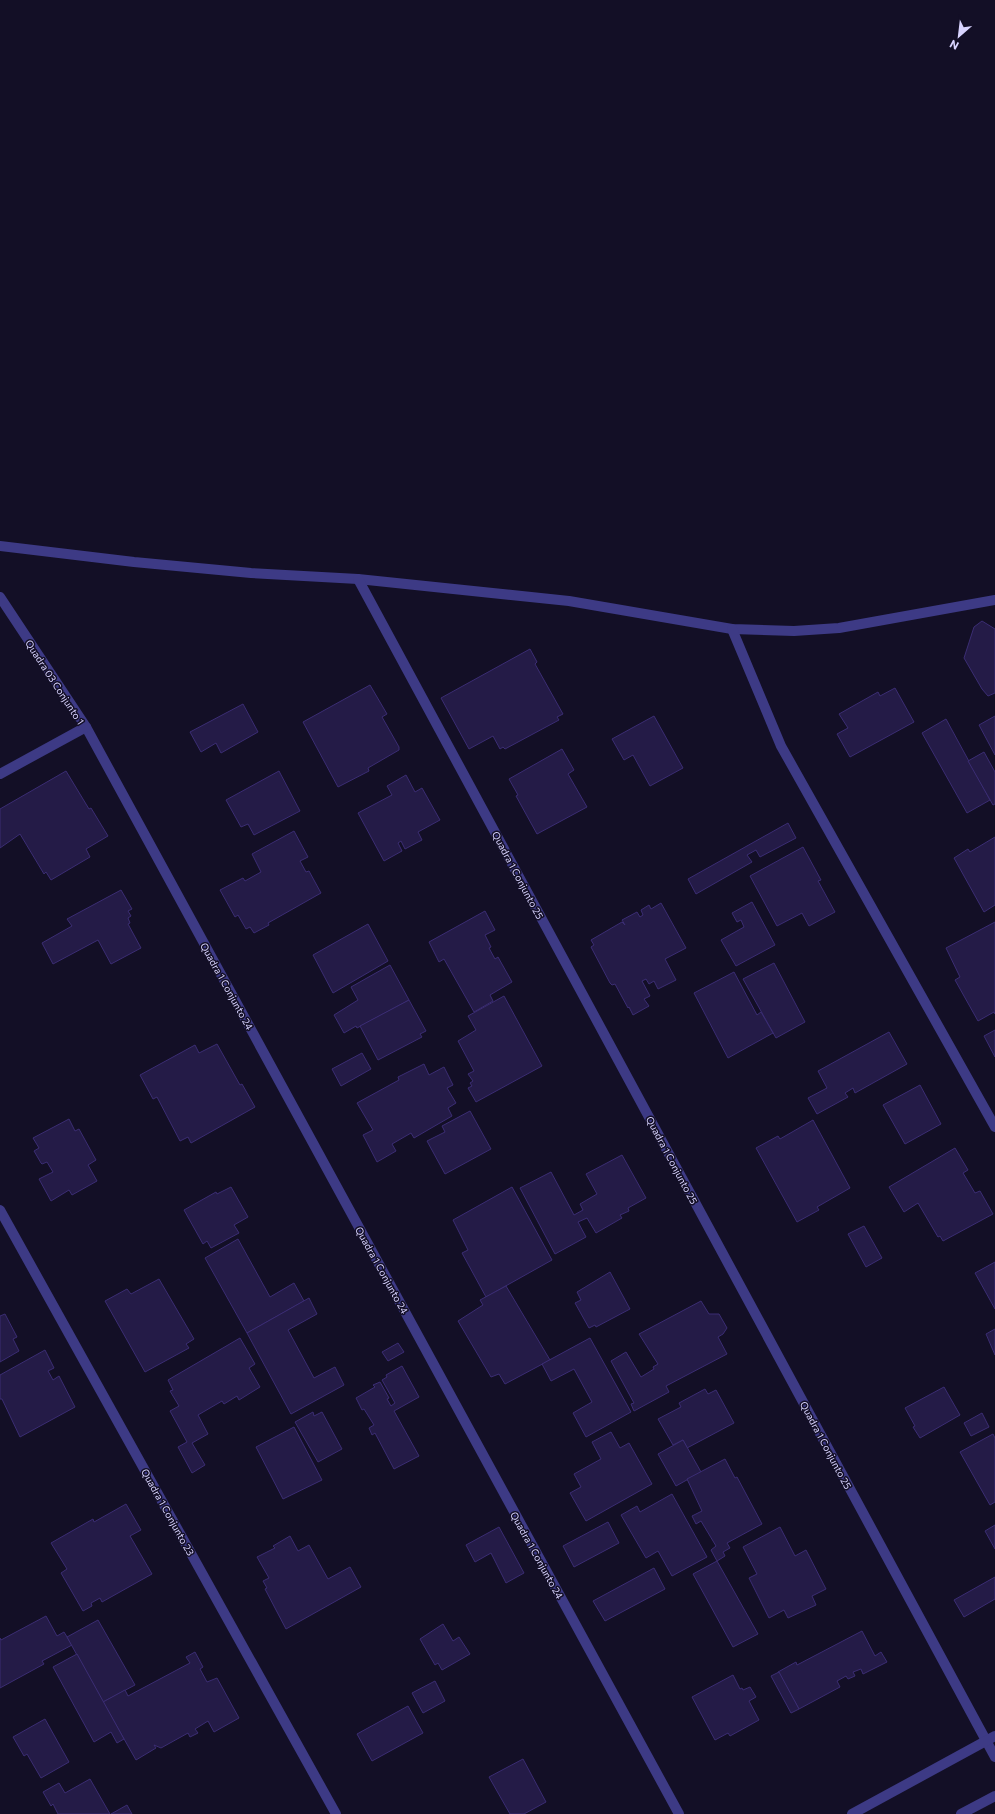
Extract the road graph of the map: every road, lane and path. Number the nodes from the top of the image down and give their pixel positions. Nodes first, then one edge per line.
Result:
1 (0, 546) edge
2 (358, 579) junction
3 (0, 597) edge
4 (995, 600) edge
5 (732, 629) junction
6 (86, 727) junction
7 (0, 774) edge
8 (995, 1127) edge
9 (0, 1210) edge
10 (990, 1738) edge
11 (995, 1757) edge
12 (995, 1796) edge
13 (336, 1814) edge
14 (679, 1814) edge
15 (852, 1814) edge
16 (961, 1814) edge

1 - 2 street
2 - 5 street
2 - 10 street, Quadra 1 Conjunto 25
3 - 6 street, Quadra 03 Conjunto 1
4 - 5 street
5 - 8 street
6 - 7 street, Quadra 03 Conjunto 1
6 - 14 street, Quadra 1 Conjunto 24
9 - 13 street, Quadra 1 Conjunto 23
10 - 11 street, Quadra 1 Conjunto 25
10 - 15 street
12 - 16 street

